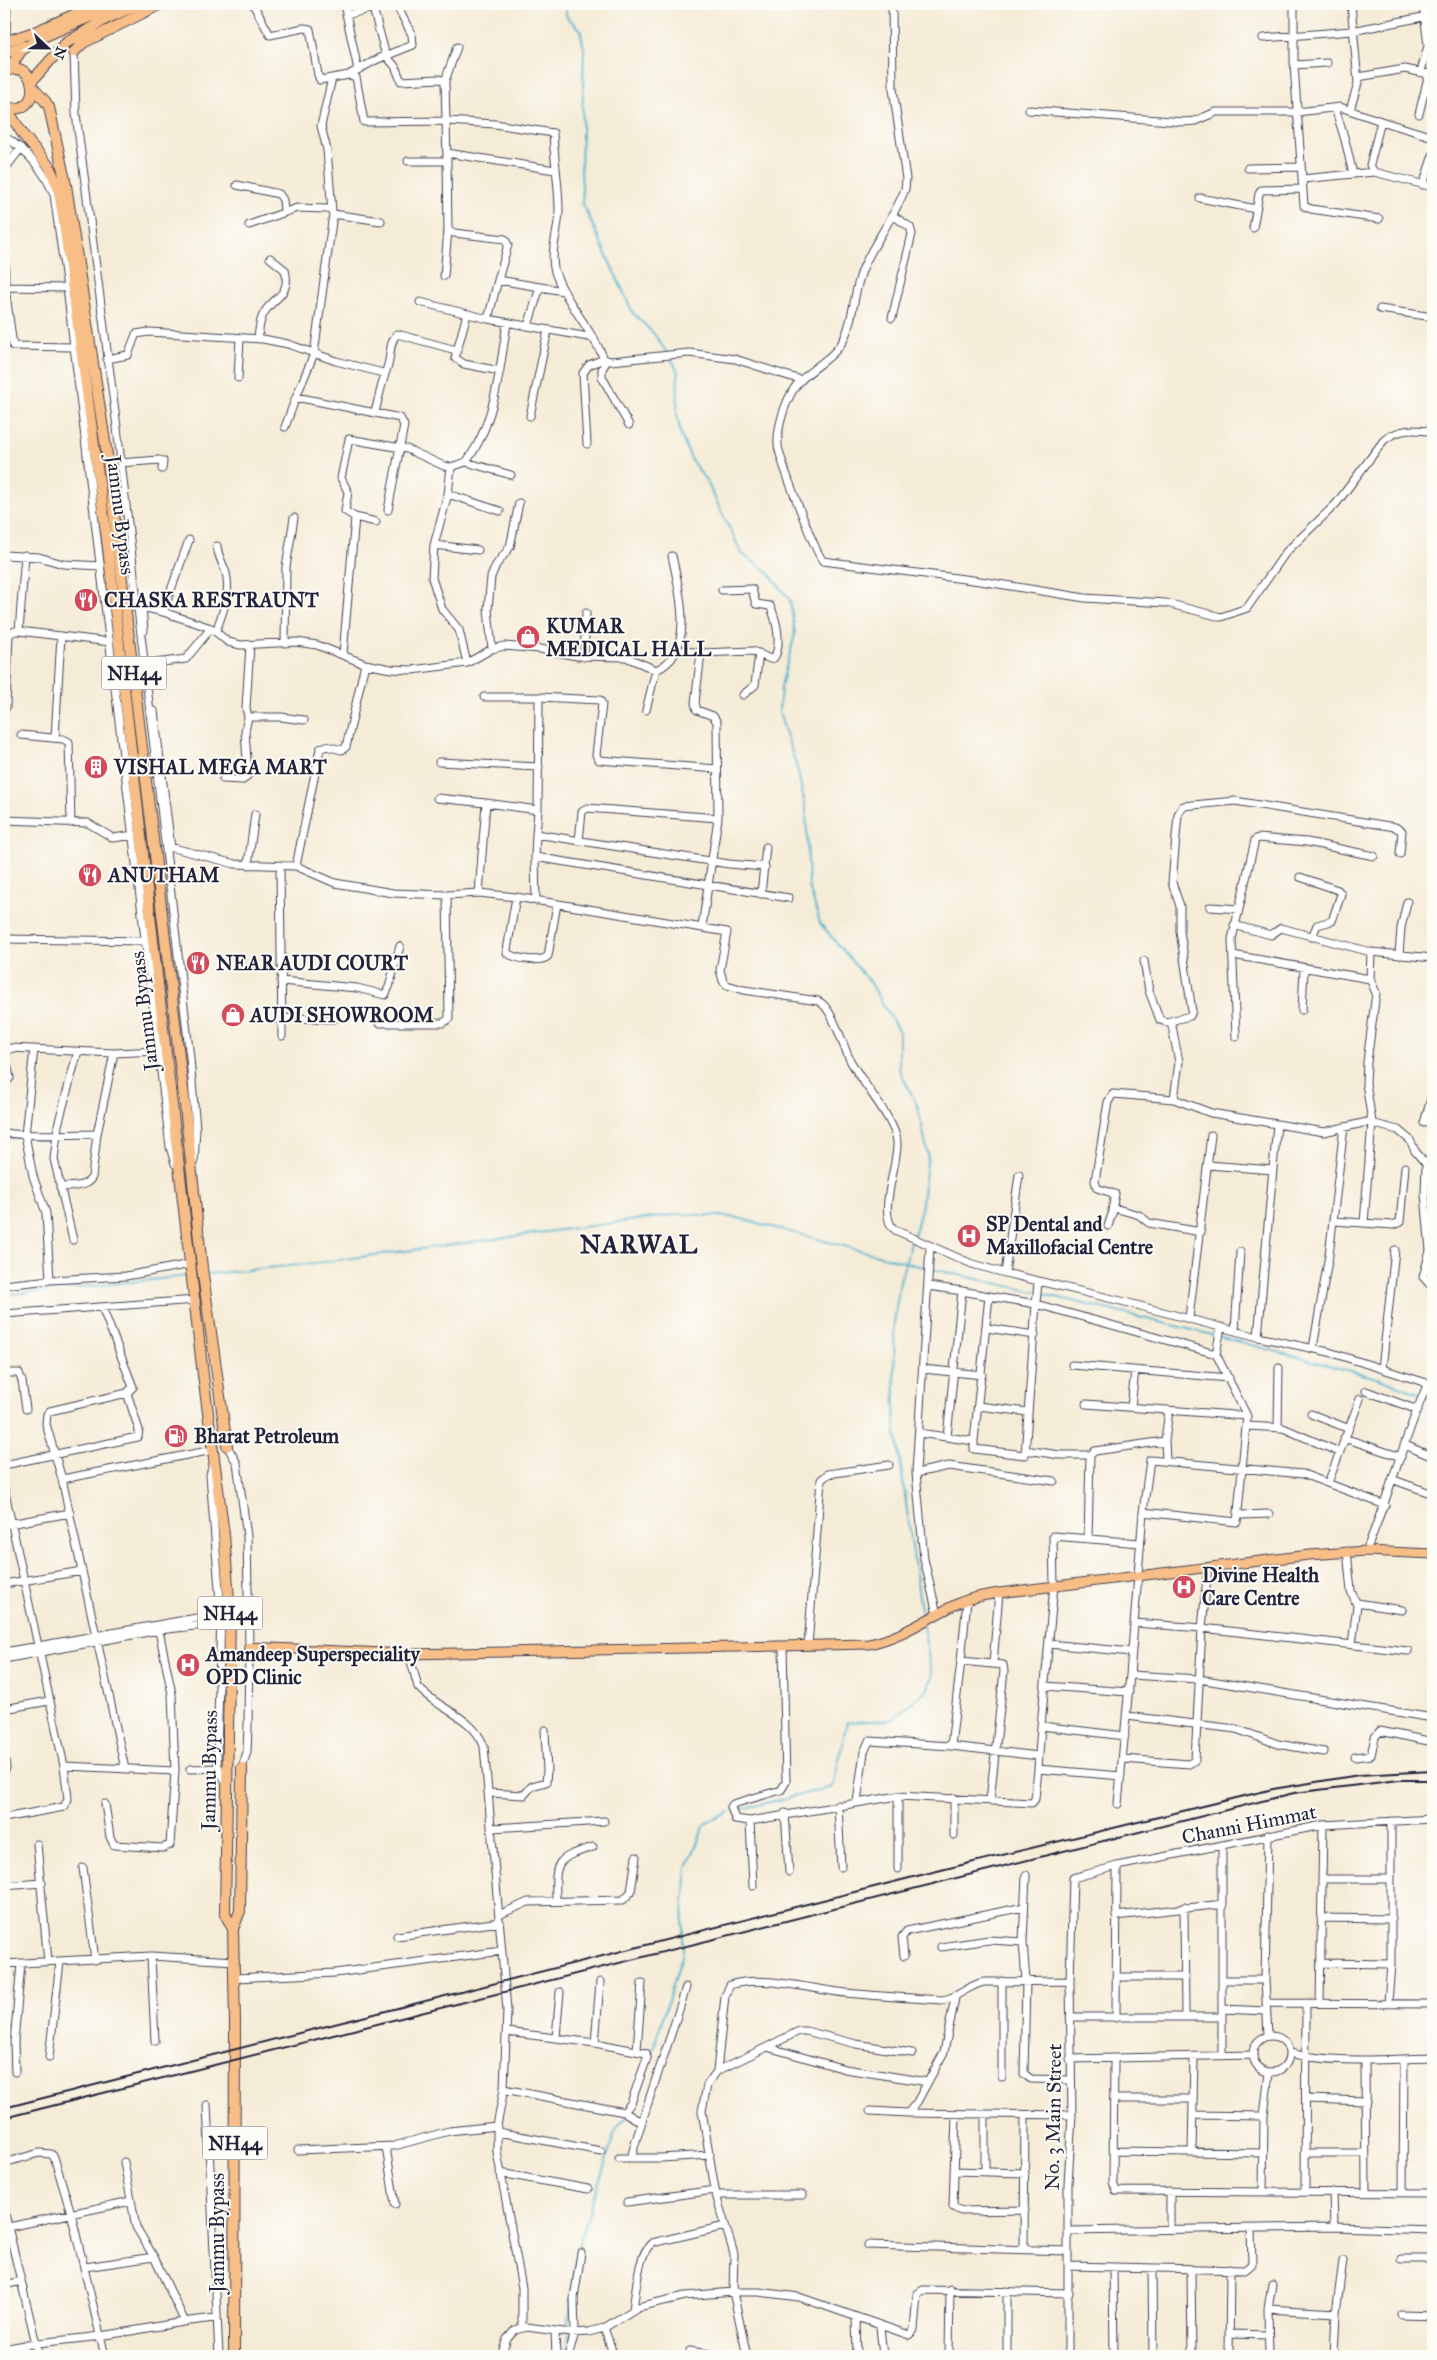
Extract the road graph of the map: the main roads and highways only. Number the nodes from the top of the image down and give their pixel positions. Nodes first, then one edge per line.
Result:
1 (98, 4) edge
2 (120, 4) edge
3 (139, 4) edge
4 (161, 4) edge
5 (4, 41) edge
6 (27, 45) junction
7 (74, 52) road end
8 (4, 53) edge
9 (5, 71) edge
10 (32, 85) junction
11 (4, 106) edge
12 (227, 1446) road end
13 (1433, 1554) edge
14 (250, 1647) road end
15 (242, 1768) road end
16 (233, 1929) junction
17 (234, 2356) edge

1 - 5 highway
2 - 6 highway
3 - 10 highway
4 - 7 highway
6 - 8 highway
6 - 9 highway
9 - 10 highway, NH44
10 - 11 highway, NH44
10 - 12 highway, Jammu Bypass / NH44
11 - 16 highway, Jammu Bypass / NH44
13 - 14 main road
15 - 16 highway, Jammu Bypass / NH44
16 - 17 highway, Jammu Bypass / NH44

